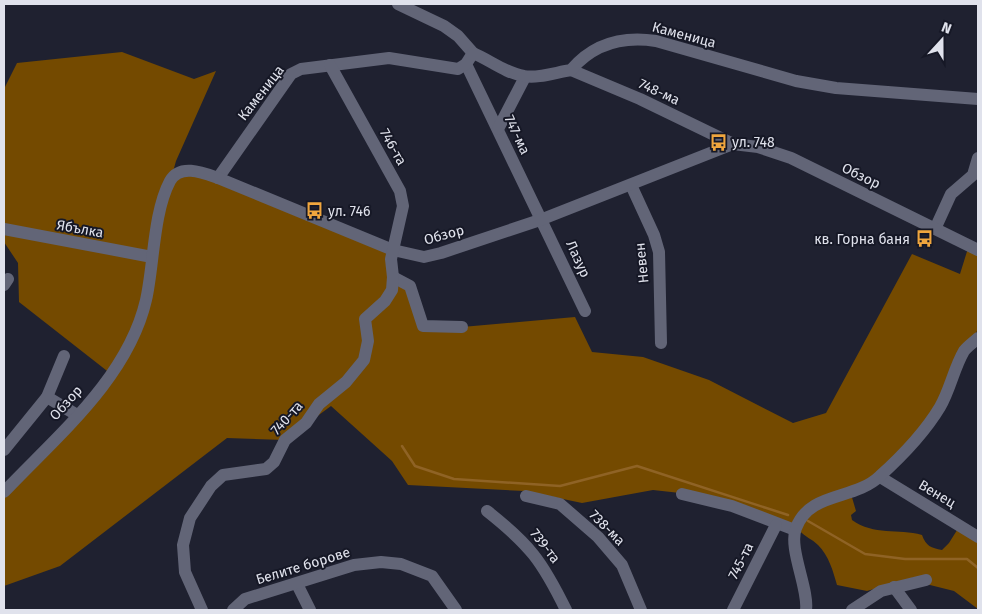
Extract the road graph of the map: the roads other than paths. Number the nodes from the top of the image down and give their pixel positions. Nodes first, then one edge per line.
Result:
1 (398, 4) edge
2 (469, 59) junction
3 (330, 65) junction
4 (571, 70) junction
5 (525, 77) junction
6 (978, 99) edge
7 (498, 128) junction
8 (733, 144) junction
9 (978, 158) edge
10 (218, 178) junction
11 (631, 184) junction
12 (540, 220) junction
13 (4, 228) edge
14 (935, 228) junction
15 (393, 250) junction
16 (978, 250) edge
17 (152, 257) junction
18 (393, 277) junction
19 (586, 311) dead end
20 (462, 327) dead end
21 (978, 338) edge
22 (661, 343) dead end
23 (64, 356) dead end
24 (47, 397) junction
25 (77, 415) junction
26 (4, 450) edge
27 (880, 477) junction
28 (4, 492) edge
29 (682, 494) dead end
30 (526, 496) dead end
31 (487, 512) dead end
32 (776, 525) junction
33 (794, 530) junction
34 (977, 534) edge
35 (926, 580) dead end
36 (297, 584) junction
37 (894, 587) junction
38 (202, 610) edge
39 (233, 610) edge
40 (310, 610) edge
41 (456, 610) edge
42 (566, 610) edge
43 (641, 610) edge
44 (733, 610) edge
45 (806, 610) edge
46 (852, 610) edge
47 (911, 610) edge

1 - 2 street, 747-ма
2 - 3 street, Каменица
2 - 5 street
2 - 7 street, 747-ма
3 - 10 street, Каменица
3 - 15 street, 746-та
4 - 5 street
4 - 6 street, Каменица
4 - 8 street, 748-ма
5 - 7 street
7 - 12 street, 747-ма
8 - 11 street, Обзор
8 - 14 street, Обзор
9 - 14 street
10 - 15 street, Обзор
10 - 17 street, Обзор
11 - 12 street, Обзор
11 - 22 street, Невен
12 - 15 street, Обзор
12 - 19 street, Лазур
13 - 17 street, Ябълка
14 - 16 street, Обзор
15 - 18 street, 740-та
17 - 25 street, Обзор
18 - 20 street
18 - 38 street, 740-та
21 - 27 street
23 - 24 street
24 - 25 street
24 - 26 street
25 - 28 street, Обзор
27 - 33 street
27 - 34 street, Венец
29 - 32 street
30 - 43 street, 738-ма
31 - 42 street, 739-та
32 - 33 street
32 - 44 street, 745-та
33 - 45 street
35 - 37 street
36 - 39 street, Белите борове
36 - 40 street
36 - 41 street, Белите борове
37 - 46 street
37 - 47 street

